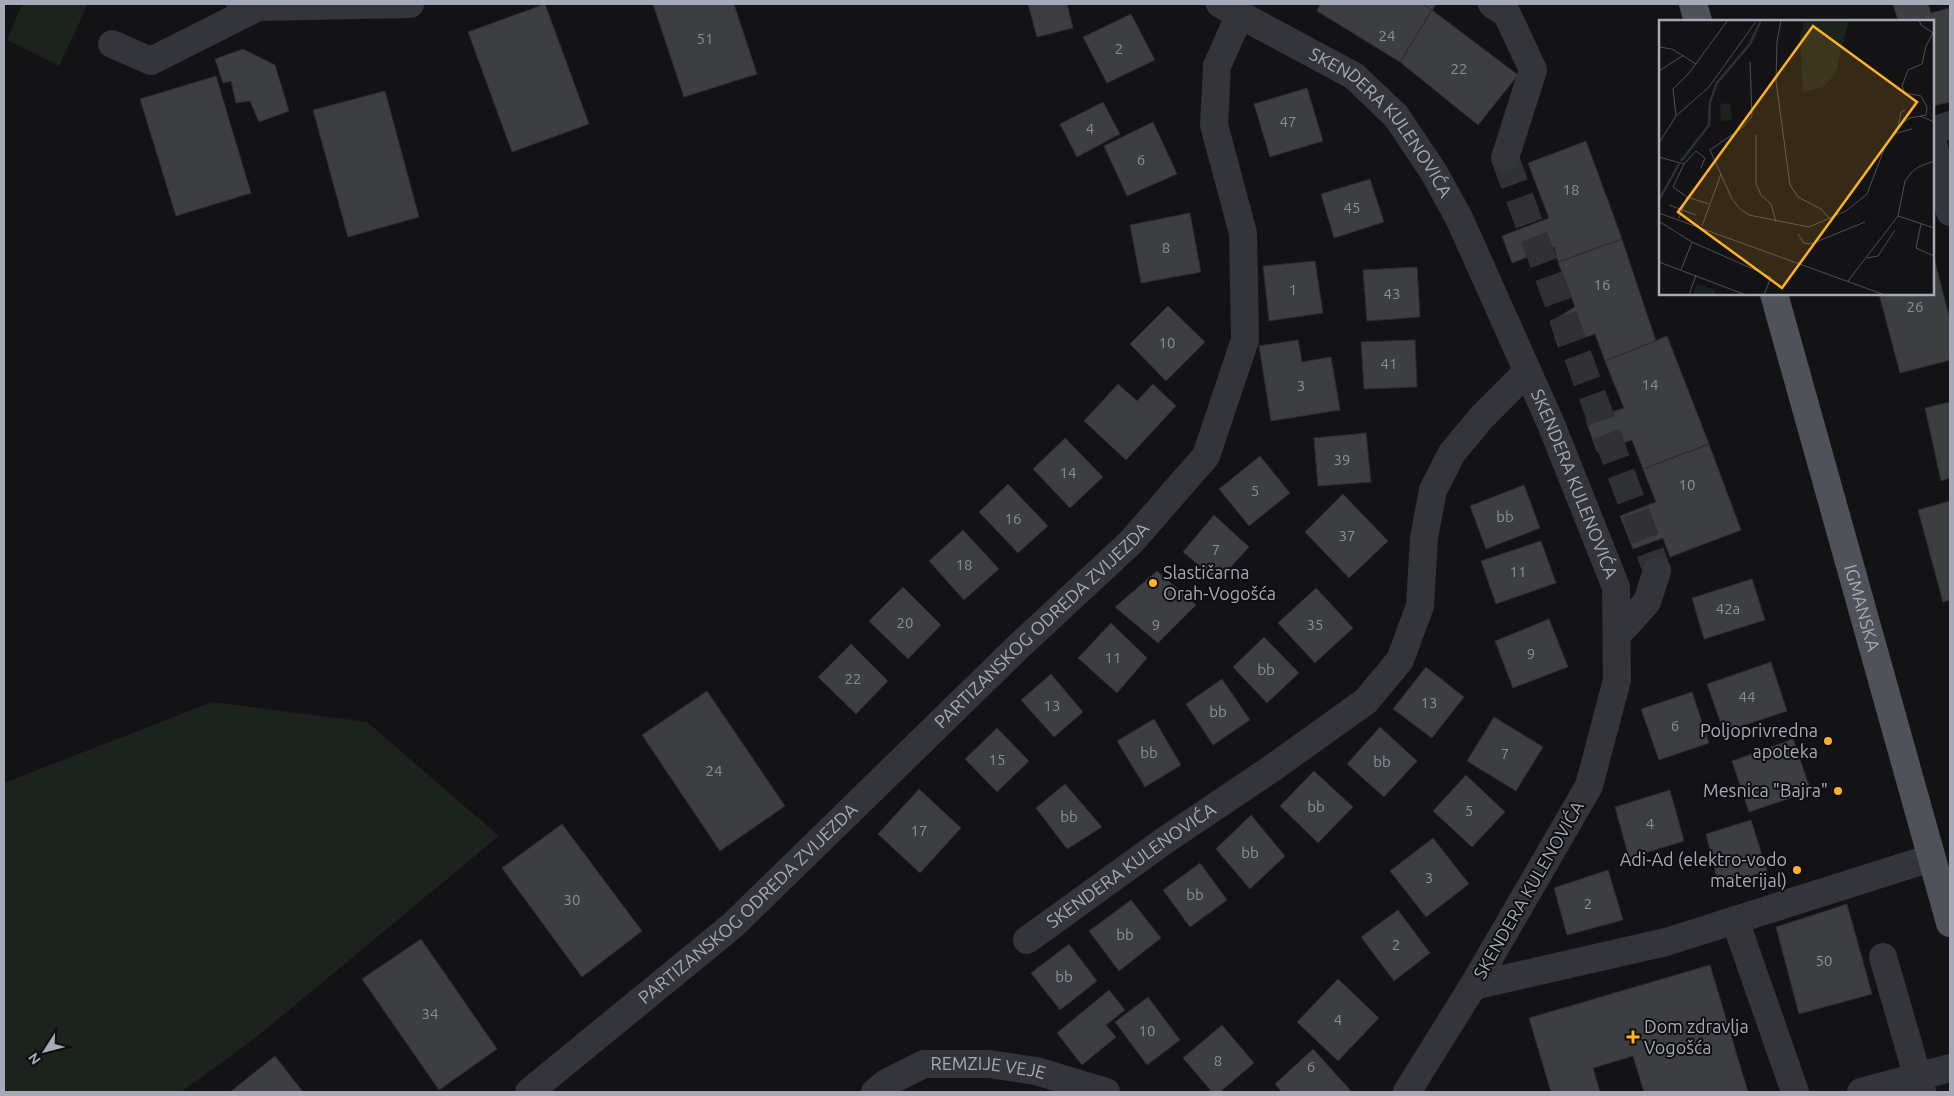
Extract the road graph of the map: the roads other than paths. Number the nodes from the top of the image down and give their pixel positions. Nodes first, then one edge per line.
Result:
1 (336, 4) edge
2 (410, 4) edge
3 (1492, 4) edge
4 (1693, 4) edge
5 (249, 6) edge
6 (1230, 9) edge
7 (1698, 20) edge
8 (112, 44) dead end
9 (1950, 125) edge
10 (1934, 131) edge
11 (1934, 147) edge
12 (1505, 158) tunnel mouth
13 (1950, 212) edge
14 (1774, 295) edge
15 (1526, 372) junction
16 (1657, 571) tunnel mouth
17 (1618, 634) junction
18 (1931, 858) junction
19 (1735, 920) junction
20 (1950, 923) edge
21 (1027, 940) dead end
22 (1884, 957) dead end
23 (1473, 986) junction
24 (1950, 1068) edge
25 (1920, 1084) edge
26 (529, 1092) edge
27 (875, 1092) edge
28 (1106, 1092) edge
29 (1407, 1092) edge
30 (1795, 1092) edge
31 (1861, 1092) edge

1 - 2 street
1 - 5 street
3 - 12 street
4 - 7 main road
5 - 8 street
6 - 15 street, SKENDERA KULENOVIĆA
6 - 26 street, PARTIZANSKOG ODREDA ZVIJEZDA
9 - 10 street
11 - 13 street
14 - 18 main road, IGMANSKA
15 - 17 street, SKENDERA KULENOVIĆA
15 - 21 street, SKENDERA KULENOVIĆA
16 - 17 street
17 - 23 street, SKENDERA KULENOVIĆA
18 - 19 street, SKENDERA KULENOVIĆA
18 - 20 main road, IGMANSKA
19 - 23 street, SKENDERA KULENOVIĆA
19 - 30 street
22 - 25 street
23 - 29 street
24 - 25 street
25 - 31 street
27 - 28 street, REMZIJE VEJE

